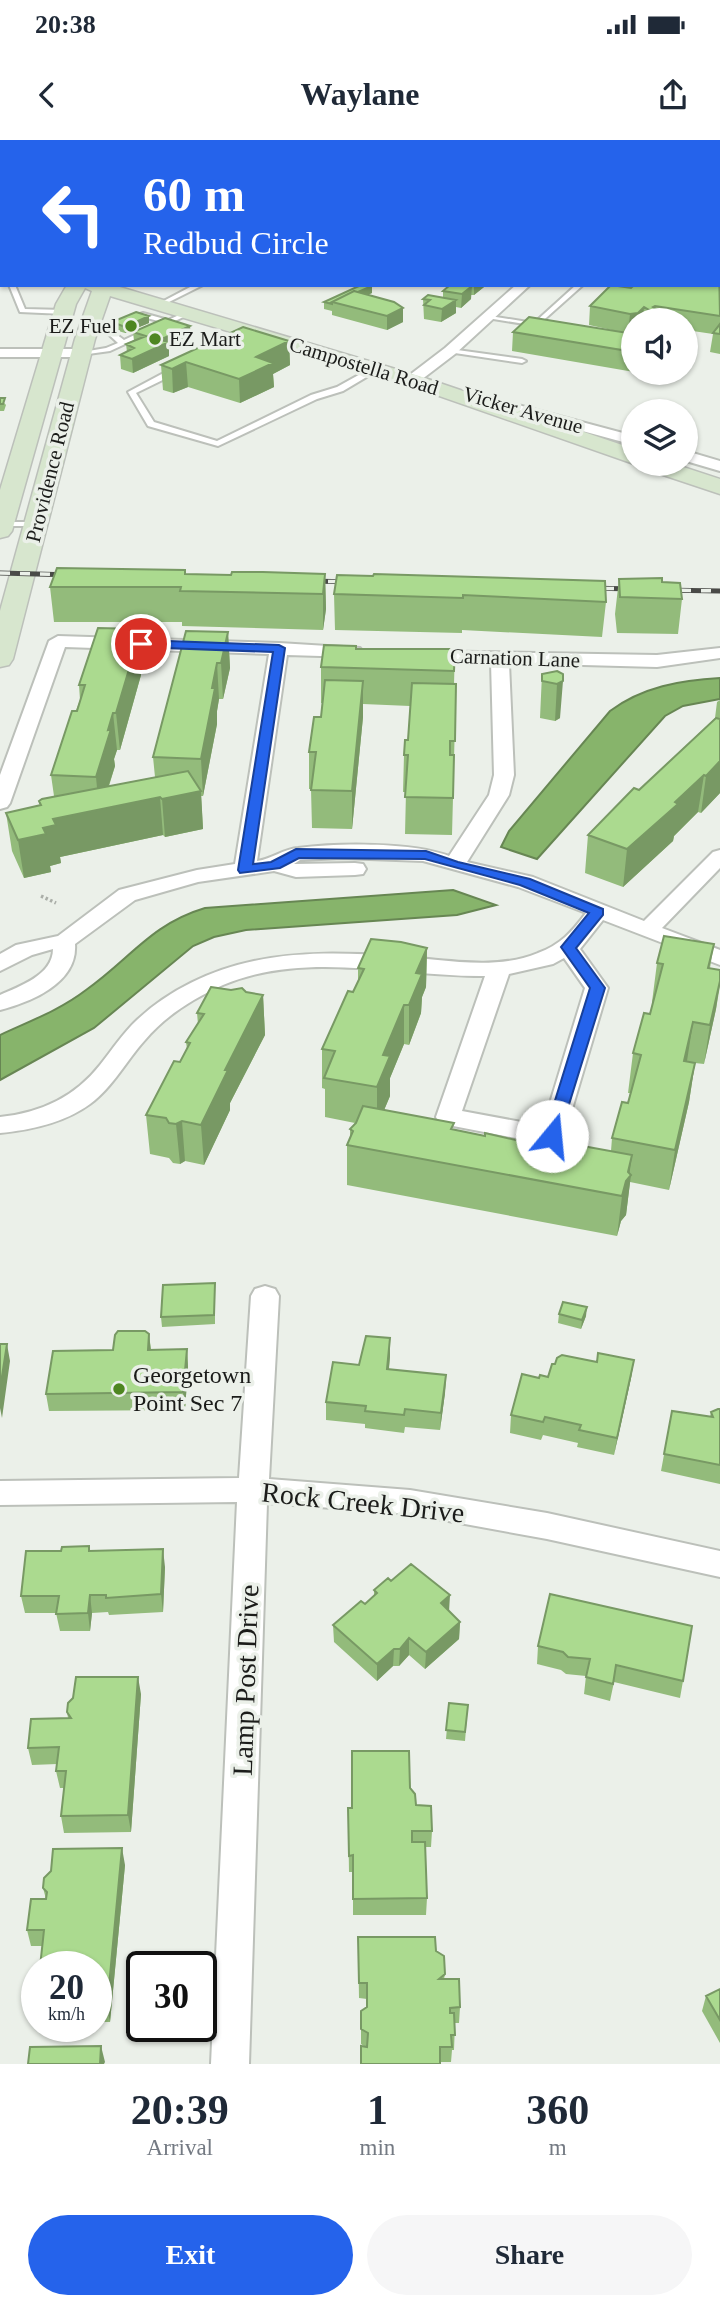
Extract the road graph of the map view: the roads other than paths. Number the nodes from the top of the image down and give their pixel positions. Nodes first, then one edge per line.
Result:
1 (13, 287) edge
2 (76, 287) edge
3 (99, 287) edge
4 (102, 287) edge
5 (196, 287) edge
6 (522, 287) edge
7 (578, 287) edge
8 (159, 305) junction
9 (64, 312) junction
10 (188, 313) junction
11 (490, 318) junction
12 (168, 323) junction
13 (540, 323) junction
14 (553, 325) edge
15 (123, 343) junction
16 (450, 351) junction
17 (0, 353) edge
18 (51, 353) junction
19 (81, 353) junction
20 (523, 361) dead end
21 (183, 367) edge
22 (376, 369) junction
23 (412, 380) junction
24 (621, 437) edge
25 (621, 452) edge
26 (698, 460) edge
27 (720, 466) edge
28 (688, 476) edge
29 (720, 487) edge
30 (37, 524) junction
31 (1, 527) edge
32 (279, 648) junction
33 (376, 653) edge
34 (720, 653) edge
35 (403, 654) edge
36 (500, 658) junction
37 (0, 659) edge
38 (0, 803) edge
39 (720, 856) edge
40 (454, 865) junction
41 (245, 870) junction
42 (598, 912) junction
43 (647, 930) junction
44 (64, 942) junction
45 (568, 947) junction
46 (720, 958) edge
47 (0, 964) edge
48 (499, 969) junction
49 (0, 1003) edge
50 (0, 1125) edge
51 (265, 1296) dead end
52 (253, 1490) junction
53 (0, 1493) edge
54 (720, 1564) edge
55 (230, 2064) edge

1 - 9 lane
2 - 9 main road, Providence Road
3 - 19 main road, Providence Road
4 - 8 main road, Campostella Road
5 - 8 lane
6 - 11 street
7 - 13 lane
8 - 10 main road, Campostella Road
9 - 18 main road, Providence Road
10 - 12 lane
10 - 22 main road, Campostella Road
11 - 13 lane
11 - 16 street
12 - 15 lane
12 - 15 lane
13 - 14 lane
15 - 19 lane
16 - 20 lane
16 - 23 street
17 - 18 street
18 - 19 street
18 - 31 main road, Providence Road
19 - 30 main road, Providence Road
21 - 22 lane
22 - 23 main road, Campostella Road
23 - 24 street, Vicker Avenue
23 - 25 main road, Campostella Road
26 - 27 street
28 - 29 main road
30 - 31 lane
30 - 37 main road, Providence Road
32 - 33 street
32 - 38 street
32 - 41 street
34 - 36 street, Carnation Lane
35 - 36 street, Carnation Lane
36 - 40 street
39 - 43 street
40 - 41 street
40 - 42 street
41 - 44 street
42 - 43 street
42 - 45 street
43 - 46 street
44 - 47 street
44 - 49 street
45 - 48 street
45 - 48 street
48 - 50 street
51 - 52 street, Lamp Post Drive
52 - 53 street, Rock Creek Drive
52 - 54 street, Rock Creek Drive
52 - 55 street, Lamp Post Drive

